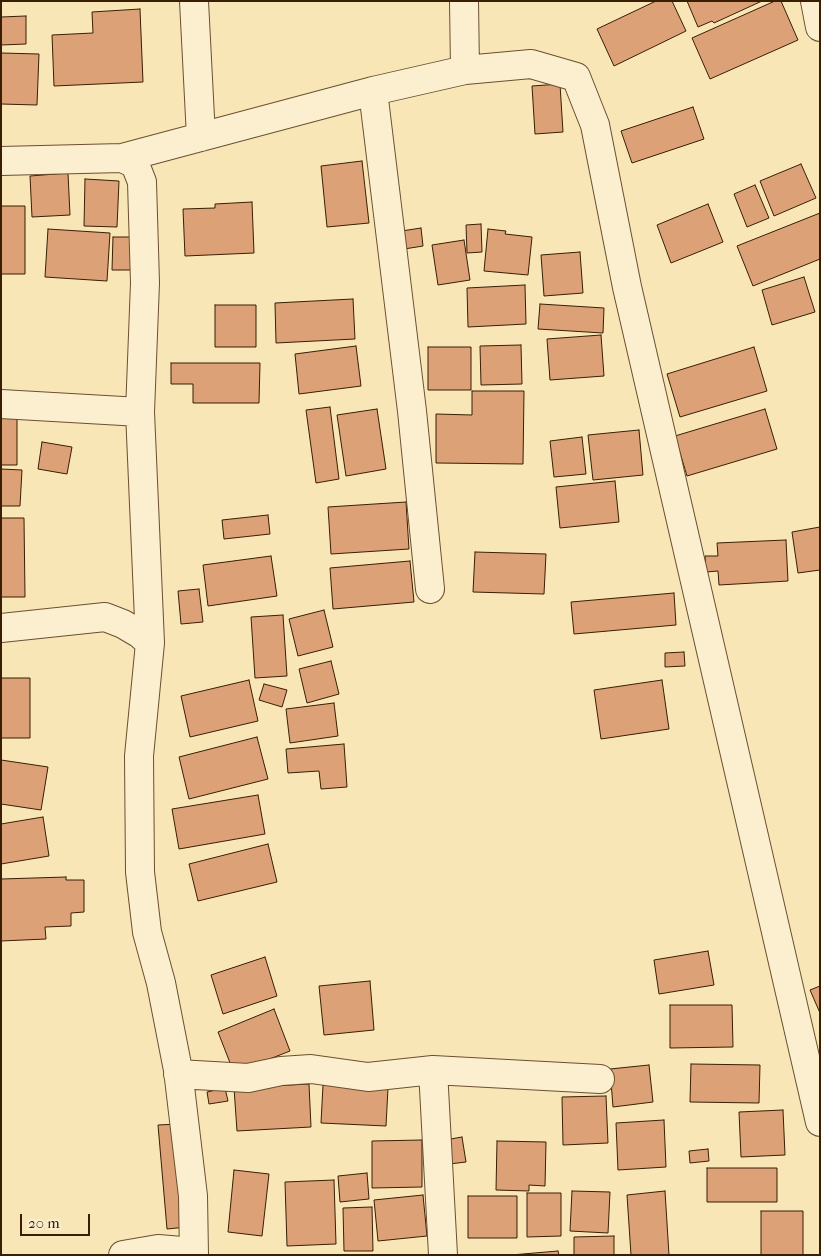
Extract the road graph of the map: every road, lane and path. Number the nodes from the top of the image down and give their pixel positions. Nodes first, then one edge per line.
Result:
1 (194, 1) edge
2 (464, 1) edge
3 (815, 1) edge
4 (820, 27) edge
5 (465, 70) junction
6 (373, 91) junction
7 (201, 137) junction
8 (122, 158) junction
9 (1, 161) edge
10 (1, 404) edge
11 (140, 412) junction
12 (430, 589) dead end
13 (1, 628) edge
14 (150, 643) junction
15 (433, 1070) junction
16 (178, 1074) junction
17 (600, 1079) dead end
18 (820, 1122) edge
19 (194, 1253) edge
20 (123, 1255) edge
21 (443, 1255) edge

1 - 7 street
2 - 5 street
3 - 4 street
5 - 6 street
5 - 18 street
6 - 7 street
6 - 12 street
7 - 8 street
8 - 9 street
8 - 11 street
10 - 11 street
11 - 14 street
13 - 14 street
14 - 16 street
15 - 16 street
15 - 17 street
15 - 21 street
16 - 19 street
19 - 20 street

